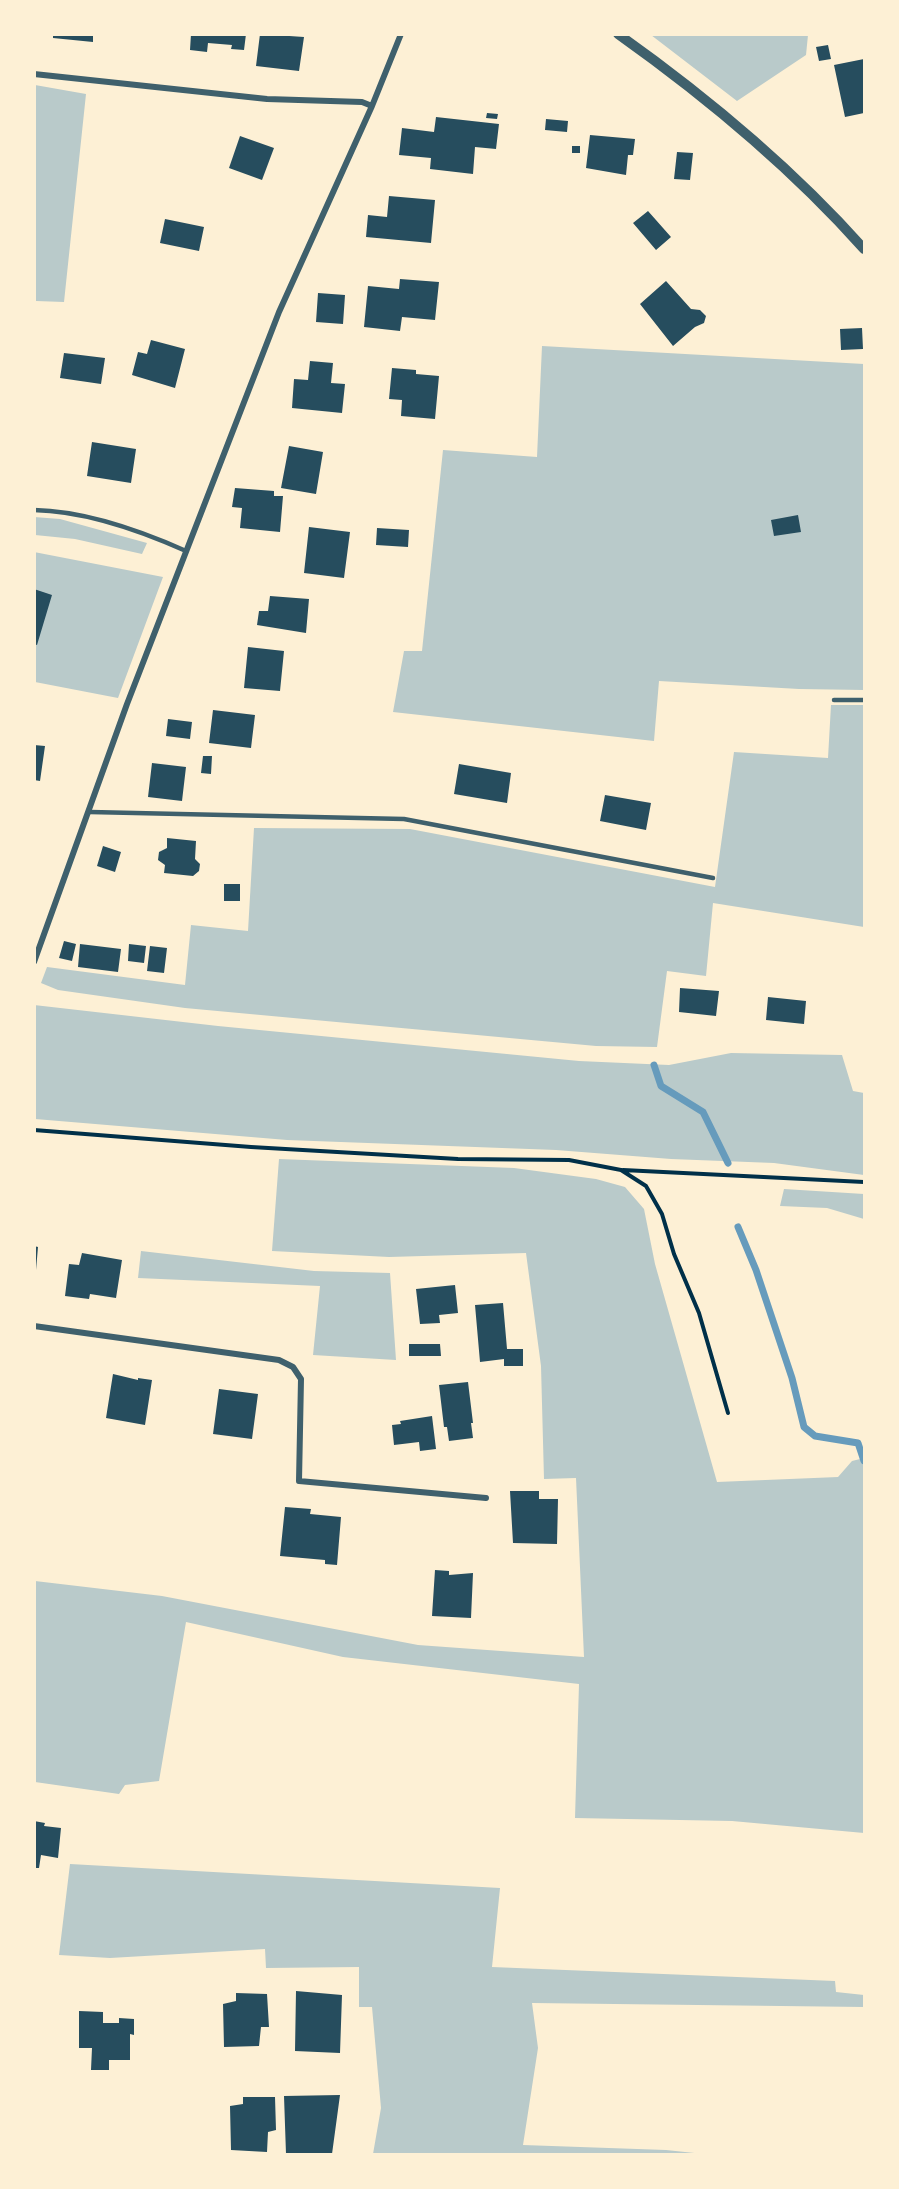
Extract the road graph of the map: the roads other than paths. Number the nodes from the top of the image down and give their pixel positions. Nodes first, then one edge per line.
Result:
1 (400, 34) edge
2 (618, 34) edge
3 (34, 74) edge
4 (372, 106) junction
5 (864, 249) edge
6 (34, 510) edge
7 (186, 551) junction
8 (834, 700) dead end
9 (864, 700) edge
10 (90, 812) junction
11 (713, 878) dead end
12 (34, 962) edge
13 (34, 1326) edge
14 (486, 1498) dead end

1 - 4 street
2 - 5 street
3 - 4 street
4 - 7 street
6 - 7 lane
7 - 10 street
8 - 9 lane
10 - 11 lane
10 - 12 street
13 - 14 street

